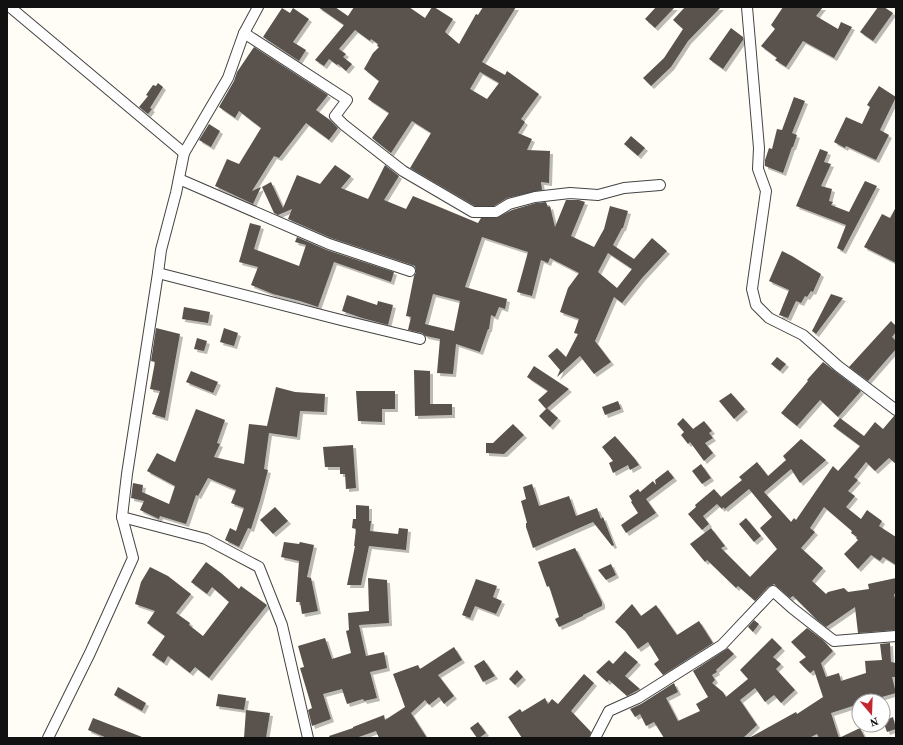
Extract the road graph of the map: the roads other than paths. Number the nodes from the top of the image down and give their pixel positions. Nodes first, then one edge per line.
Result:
1 (10, 7) edge
2 (258, 7) edge
3 (746, 7) edge
4 (244, 32) junction
5 (184, 153) junction
6 (179, 179) junction
7 (660, 185) dead end
8 (410, 271) dead end
9 (158, 273) junction
10 (420, 339) dead end
11 (896, 410) edge
12 (122, 517) junction
13 (896, 636) edge
14 (48, 738) edge
15 (308, 738) edge
16 (595, 738) edge

1 - 5 street
2 - 4 street
3 - 11 street
4 - 5 street
4 - 7 street
5 - 6 street
6 - 8 street
6 - 9 street
9 - 10 street
9 - 12 street
12 - 14 street
12 - 15 street
13 - 16 street

